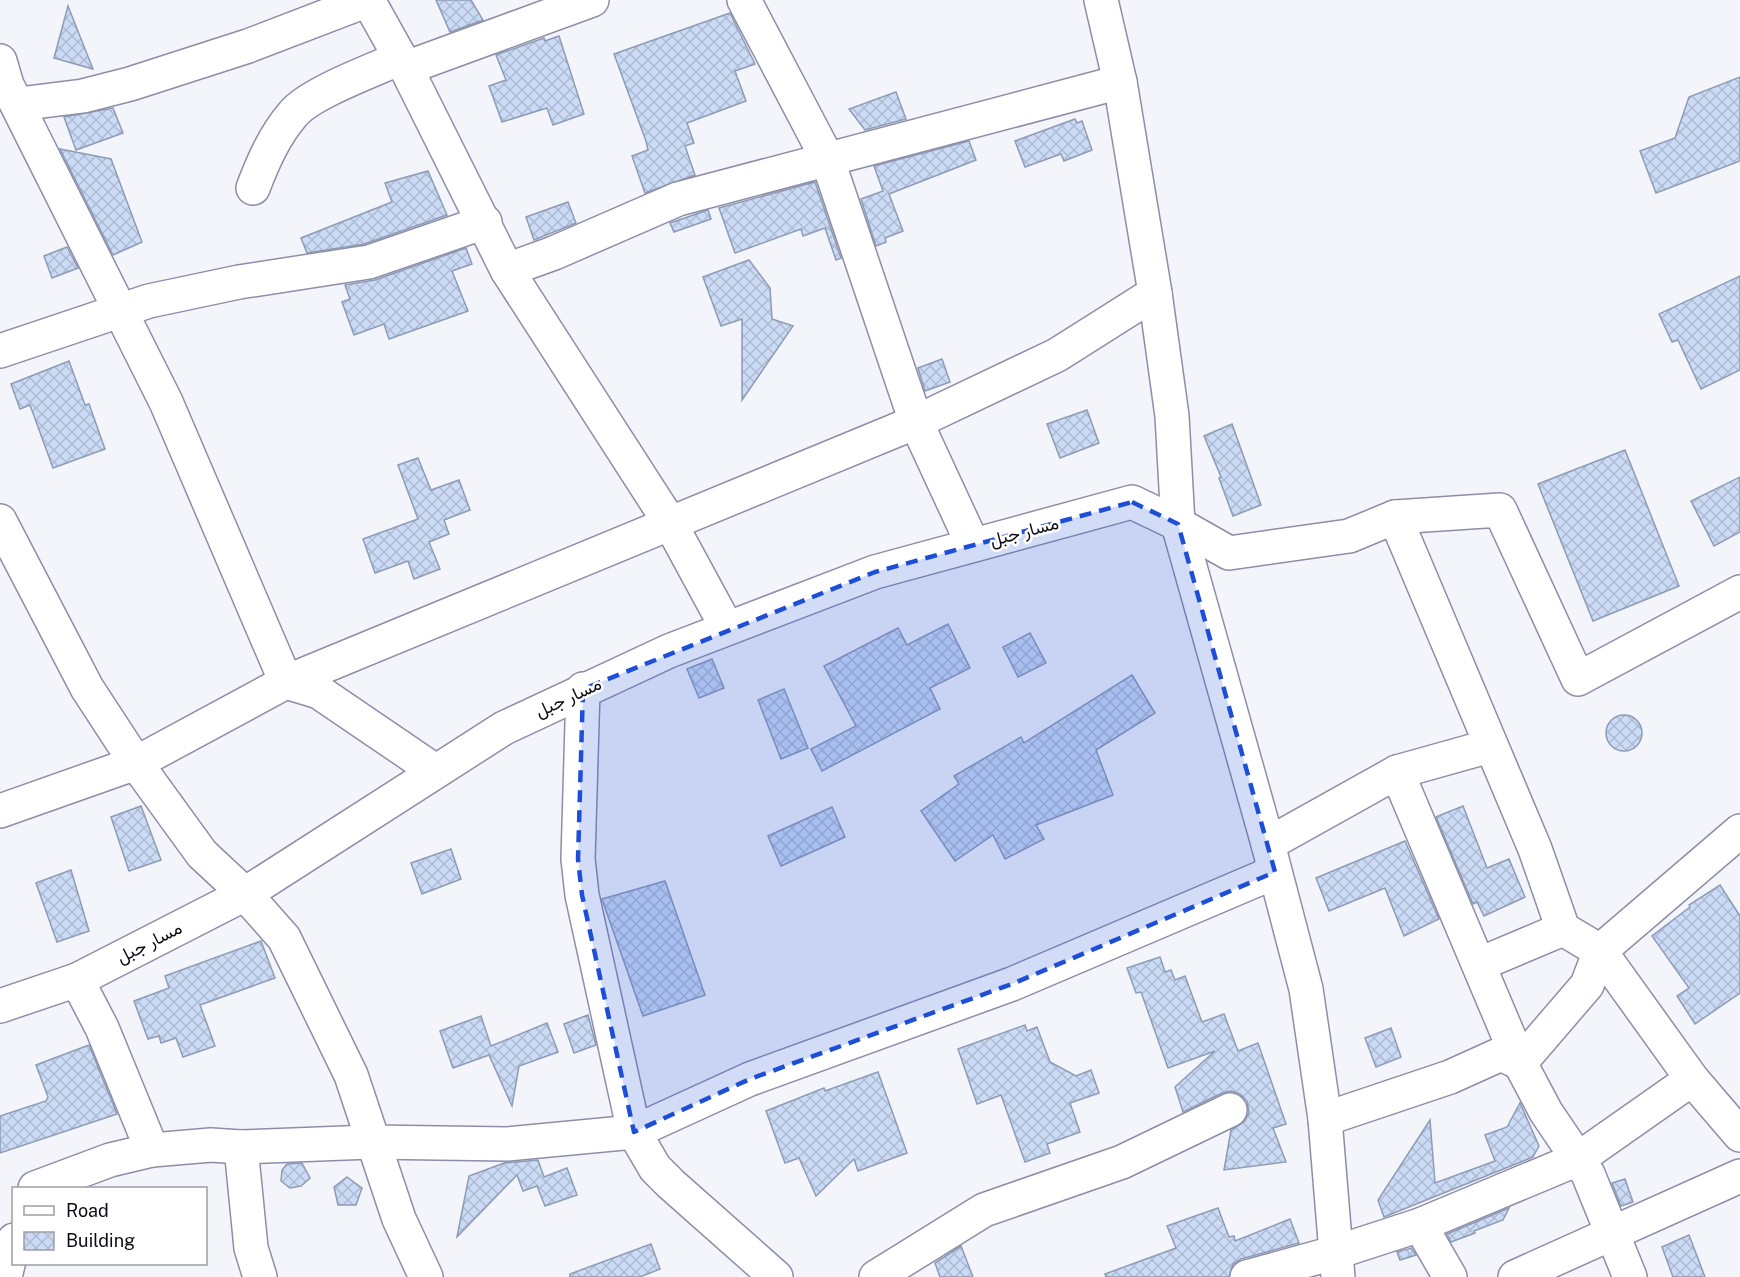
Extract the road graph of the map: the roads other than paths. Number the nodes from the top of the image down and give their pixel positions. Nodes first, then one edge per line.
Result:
1 (368, 0) edge
2 (592, 0) edge
3 (744, 0) edge
4 (1101, 0) edge
5 (403, 63) junction
6 (1119, 82) junction
7 (7, 84) edge
8 (826, 158) junction
9 (253, 188) dead end
10 (485, 222) junction
11 (507, 270) junction
12 (1155, 293) junction
13 (122, 312) junction
14 (0, 351) edge
15 (916, 422) junction
16 (1395, 517) junction
17 (0, 521) edge
18 (670, 523) junction
19 (1178, 524) junction
20 (973, 545) junction
21 (1740, 592) edge
22 (727, 628) junction
23 (286, 682) junction
24 (584, 689) junction
25 (1490, 746) junction
26 (136, 763) junction
27 (435, 771) junction
28 (1397, 772) junction
29 (0, 811) edge
30 (1740, 831) edge
31 (1272, 858) junction
32 (245, 894) junction
33 (1563, 929) junction
34 (1600, 951) junction
35 (1480, 964) junction
36 (76, 980) junction
37 (0, 1006) edge
38 (1520, 1063) junction
39 (1692, 1079) junction
40 (1230, 1110) dead end
41 (1325, 1119) junction
42 (634, 1132) junction
43 (1740, 1135) edge
44 (371, 1142) junction
45 (241, 1147) junction
46 (152, 1150) junction
47 (1578, 1159) junction
48 (1740, 1176) edge
49 (39, 1187) edge
50 (1420, 1225) junction
51 (1612, 1234) junction
52 (12, 1248) edge
53 (1337, 1264) edge
54 (5, 1277) edge
55 (260, 1277) edge
56 (426, 1277) edge
57 (776, 1277) edge
58 (876, 1277) edge
59 (1246, 1277) edge
60 (1450, 1277) edge
61 (1515, 1277) edge
62 (1630, 1277) edge

1 - 5 street
1 - 7 street
2 - 5 street
3 - 8 street
4 - 6 street
5 - 9 street
5 - 10 street
6 - 8 street
6 - 12 street
7 - 13 street
8 - 11 street
8 - 15 street
10 - 11 street
10 - 13 street
11 - 18 street
12 - 15 street
12 - 19 street
13 - 14 street
13 - 23 street
15 - 18 street
15 - 20 street
16 - 19 street, مسار جبل
16 - 21 street, مسار جبل
16 - 25 street
17 - 26 street
18 - 22 street
18 - 23 street
19 - 20 street, مسار جبل
19 - 31 street
20 - 22 street, مسار جبل
22 - 24 street, مسار جبل
23 - 26 street
23 - 27 street
24 - 27 street, مسار جبل
24 - 42 street
25 - 28 street
25 - 33 street
26 - 29 street
26 - 32 street
27 - 32 street, مسار جبل
28 - 31 street
28 - 35 street
30 - 34 street
31 - 41 street
31 - 42 street
32 - 36 street, مسار جبل
32 - 44 street
33 - 34 street
33 - 35 street
34 - 38 street
34 - 39 street
35 - 38 street
36 - 37 street, مسار جبل
36 - 46 street
38 - 41 street
38 - 47 street
39 - 43 street
39 - 47 street
40 - 58 street
41 - 53 street
42 - 44 street
42 - 57 street
44 - 45 street
44 - 56 street
45 - 46 street
45 - 55 street
46 - 49 street
47 - 50 street
47 - 51 street
48 - 51 street
50 - 53 street
50 - 60 street
51 - 61 street
51 - 62 street
52 - 54 street
53 - 59 street

